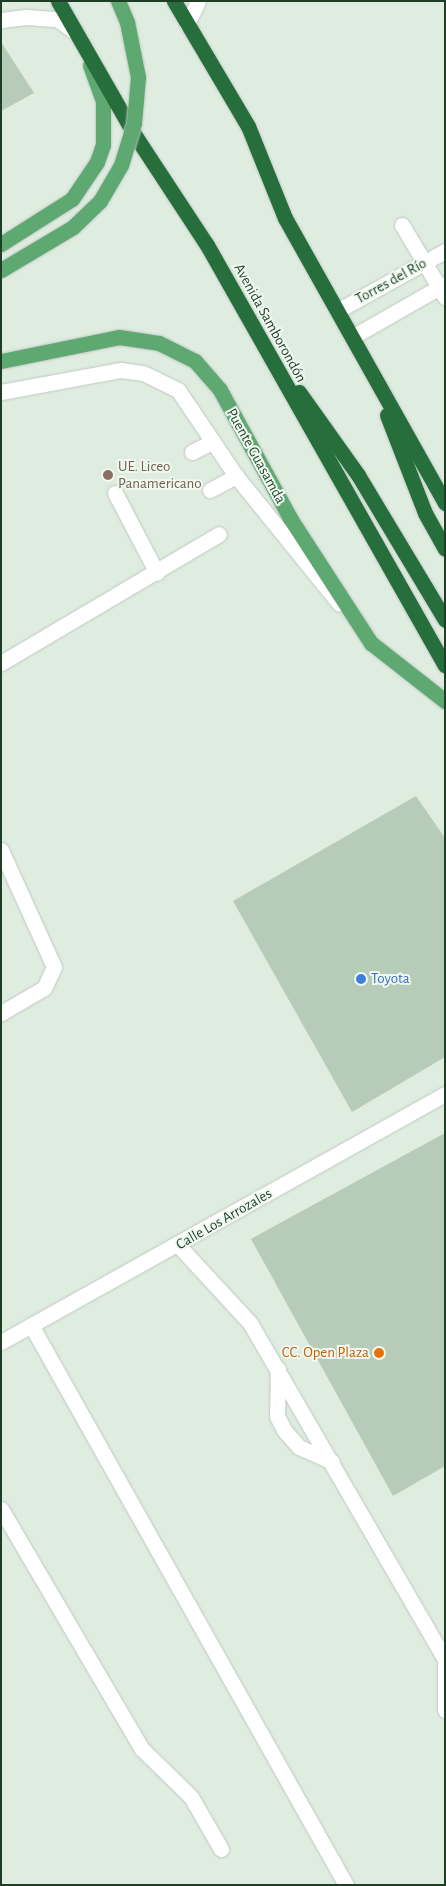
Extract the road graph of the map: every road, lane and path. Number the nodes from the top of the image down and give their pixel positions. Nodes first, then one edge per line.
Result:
1 (58, 1) edge
2 (118, 1) edge
3 (174, 1) edge
4 (198, 1) edge
5 (1, 20) edge
6 (187, 24) junction
7 (78, 37) junction
8 (402, 225) dead end
9 (1, 244) edge
10 (445, 251) edge
11 (425, 263) junction
12 (1, 270) edge
13 (443, 289) edge
14 (337, 310) junction
15 (352, 337) junction
16 (260, 339) junction
17 (1, 361) edge
18 (367, 364) junction
19 (1, 392) edge
20 (212, 442) junction
21 (192, 452) dead end
22 (236, 476) junction
23 (210, 490) dead end
24 (115, 494) dead end
25 (445, 503) edge
26 (219, 534) dead end
27 (445, 549) edge
28 (157, 572) junction
29 (445, 620) edge
30 (371, 643) junction
31 (1, 663) edge
32 (445, 665) edge
33 (445, 702) edge
34 (1, 850) edge
35 (1, 1013) edge
36 (445, 1094) edge
37 (178, 1246) junction
38 (30, 1325) junction
39 (1, 1342) edge
40 (278, 1368) junction
41 (332, 1462) junction
42 (1, 1509) edge
43 (445, 1659) edge
44 (445, 1710) edge
45 (221, 1849) dead end
46 (346, 1885) edge

1 - 7 highway, Avenida Samborondón
2 - 12 main road, bridge
3 - 6 highway
4 - 6 street
5 - 7 street
6 - 14 highway
7 - 9 main road
7 - 16 highway, Avenida Samborondón
8 - 11 street
10 - 11 street, Torres del Río
11 - 13 street
11 - 14 street, Torres del Río
13 - 15 street, Torres del Río
14 - 15 highway
15 - 18 highway
16 - 29 highway
16 - 32 highway, Avenida Samborondón
17 - 30 main road, Puente Guasamda
18 - 25 highway
18 - 27 highway
19 - 20 street
20 - 21 street
20 - 22 street
22 - 23 street
22 - 30 street
24 - 28 street
26 - 28 street
28 - 31 street
30 - 33 main road, Puente Guasamda
34 - 35 street
36 - 37 street, Calle Los Arrozales
37 - 38 street, Calle Los Arrozales
37 - 40 street
38 - 39 street, Calle Los Arrozales
38 - 46 street
40 - 41 street
40 - 41 street
41 - 43 street
42 - 45 street
43 - 44 street

